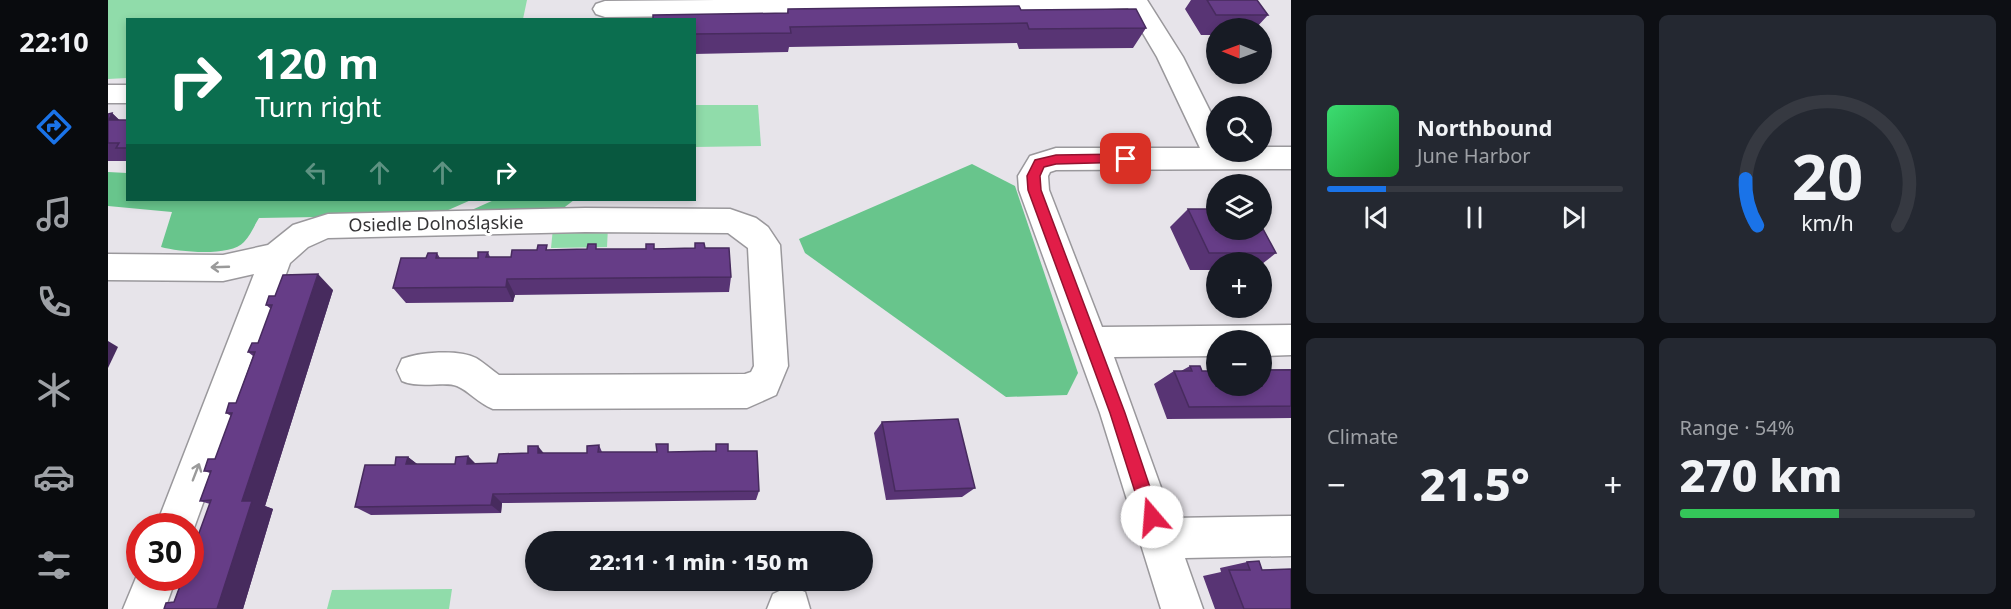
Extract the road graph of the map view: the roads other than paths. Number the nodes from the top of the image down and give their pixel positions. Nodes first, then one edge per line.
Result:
1 (1129, 0) edge
2 (1135, 0) edge
3 (1060, 1) edge
4 (605, 10) edge
5 (108, 94) edge
6 (126, 94) edge
7 (1206, 130) edge
8 (1206, 158) edge
9 (1272, 158) edge
10 (1291, 158) edge
11 (586, 210) edge
12 (277, 256) junction
13 (108, 267) edge
14 (1291, 340) edge
15 (1092, 342) junction
16 (414, 370) dead end
17 (181, 513) edge
18 (1291, 536) edge
19 (1158, 538) junction
20 (151, 591) edge
21 (144, 609) edge
22 (1182, 609) edge

1 - 3 street
2 - 7 street
3 - 4 street
5 - 6 street
8 - 15 street
9 - 10 street
11 - 12 street, Osiedle Dolnośląskie
11 - 16 street, Osiedle Dolnośląskie
12 -> 13 street, Osiedle Dolnośląskie
17 -> 12 street, Osiedle Dolnośląskie
14 - 15 street
15 - 19 street
18 - 19 street
19 - 22 street
20 - 21 street

